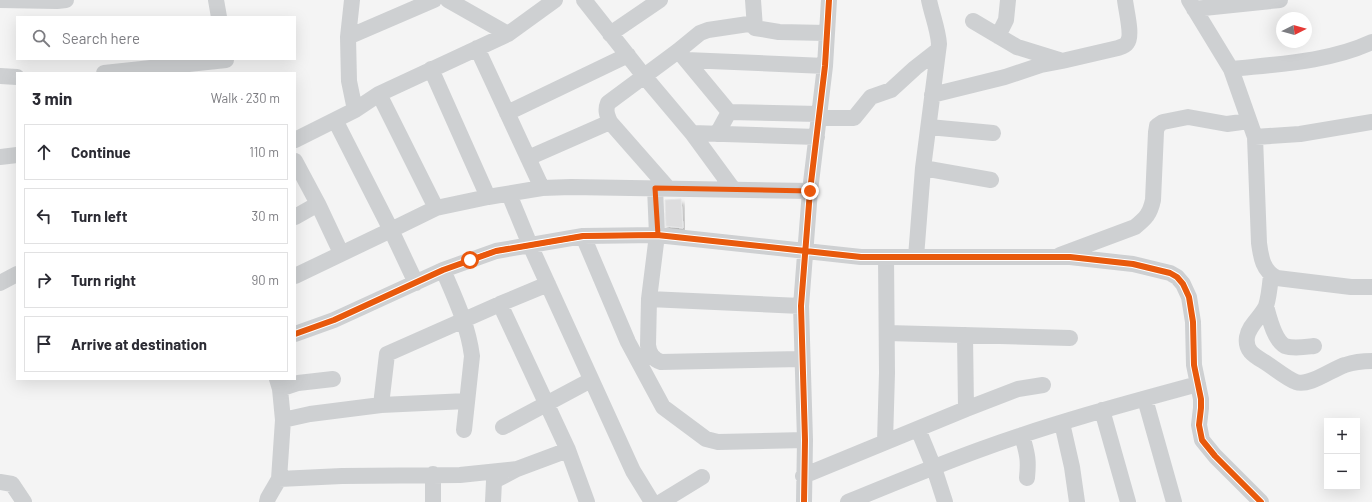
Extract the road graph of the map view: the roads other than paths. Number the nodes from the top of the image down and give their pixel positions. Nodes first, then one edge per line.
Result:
1 (0, 0) edge
2 (66, 0) edge
3 (216, 0) edge
4 (352, 0) edge
5 (434, 0) edge
6 (448, 0) edge
7 (555, 0) edge
8 (584, 0) edge
9 (660, 0) edge
10 (753, 0) edge
11 (830, 0) edge
12 (929, 0) edge
13 (1008, 0) edge
14 (1125, 0) edge
15 (1280, 0) edge
16 (1192, 5) edge
17 (219, 16) edge
18 (973, 21) dead end
19 (754, 23) junction
20 (827, 33) junction
21 (508, 34) junction
22 (610, 34) junction
23 (348, 36) junction
24 (998, 36) junction
25 (1372, 42) edge
26 (477, 48) junction
27 (938, 50) junction
28 (628, 55) junction
29 (682, 56) junction
30 (1062, 61) junction
31 (226, 64) edge
32 (825, 66) junction
33 (430, 69) junction
34 (1231, 69) junction
35 (118, 72) edge
36 (0, 76) edge
37 (644, 76) junction
38 (16, 77) edge
39 (379, 94) junction
40 (932, 95) junction
41 (355, 110) junction
42 (729, 112) junction
43 (508, 113) junction
44 (819, 116) junction
45 (334, 120) junction
46 (1249, 121) junction
47 (610, 122) junction
48 (1372, 122) edge
49 (928, 127) junction
50 (692, 133) junction
51 (717, 134) junction
52 (993, 134) dead end
53 (817, 137) junction
54 (1255, 137) junction
55 (296, 139) edge
56 (16, 154) edge
57 (0, 157) edge
58 (528, 158) junction
59 (296, 163) edge
60 (923, 168) junction
61 (991, 180) dead end
62 (542, 188) junction
63 (661, 188) junction
64 (733, 189) junction
65 (810, 191) junction
66 (509, 194) junction
67 (488, 197) junction
68 (318, 204) junction
69 (436, 208) junction
70 (296, 216) edge
71 (392, 230) junction
72 (658, 235) junction
73 (583, 236) junction
74 (530, 245) junction
75 (804, 251) junction
76 (341, 254) junction
77 (886, 257) junction
78 (916, 257) junction
79 (1053, 258) junction
80 (443, 270) junction
81 (16, 275) edge
82 (1271, 275) junction
83 (296, 276) edge
84 (0, 283) edge
85 (416, 283) junction
86 (548, 284) junction
87 (1372, 286) edge
88 (649, 299) junction
89 (500, 304) junction
90 (801, 306) junction
91 (1266, 306) junction
92 (464, 320) junction
93 (887, 333) junction
94 (296, 334) edge
95 (965, 335) junction
96 (1070, 338) dead end
97 (1314, 346) dead end
98 (802, 359) junction
99 (1372, 361) edge
100 (333, 379) dead end
101 (591, 380) junction
102 (279, 384) edge
103 (1198, 384) junction
104 (1043, 385) dead end
105 (1145, 399) junction
106 (467, 401) junction
107 (381, 404) junction
108 (546, 405) junction
109 (966, 409) junction
110 (1102, 410) junction
111 (283, 420) junction
112 (1062, 423) junction
113 (503, 427) dead end
114 (918, 429) junction
115 (464, 430) dead end
116 (1022, 435) junction
117 (805, 440) junction
118 (885, 442) junction
119 (568, 450) junction
120 (934, 468) junction
121 (517, 469) junction
122 (433, 474) junction
123 (803, 476) junction
124 (702, 477) dead end
125 (1027, 478) dead end
126 (279, 479) junction
127 (0, 482) edge
128 (24, 502) edge
129 (267, 502) edge
130 (433, 502) edge
131 (493, 502) edge
132 (587, 502) edge
133 (652, 502) edge
134 (661, 502) edge
135 (804, 502) edge
136 (848, 502) edge
137 (945, 502) edge
138 (1077, 502) edge
139 (1128, 502) edge
140 (1174, 502) edge
141 (1261, 502) edge

1 - 2 street
3 - 17 street
4 - 23 street
5 - 23 street
6 - 21 street
7 - 21 street
8 - 22 street
9 - 22 street
10 - 19 street
11 - 20 street
12 - 27 street
13 - 24 street
14 - 30 street
15 - 16 street
16 - 34 street
18 - 24 street
19 - 20 street
19 - 29 street
20 - 32 street
21 - 26 street
22 - 28 street
23 - 41 street
24 - 30 street
25 - 34 street
26 - 33 street
26 - 43 street
27 - 40 street
27 - 44 street
28 - 37 street
28 - 43 street
29 - 32 street
29 - 37 street
29 - 42 street
30 - 40 street
31 - 35 street
32 - 44 street
33 - 39 street
33 - 67 street
34 - 46 street
36 - 38 street
37 - 47 street
37 - 50 street
39 - 41 street
39 - 69 street
40 - 49 street
41 - 45 street
42 - 44 street
42 - 51 street
43 - 58 street
44 - 53 street
45 - 55 street
45 - 71 street
46 - 54 street
46 - 79 street
47 - 58 street
47 - 63 street
48 - 54 street
49 - 52 street
49 - 60 street
50 - 51 street
50 - 64 street
51 - 53 street
53 - 65 street
54 - 82 street
56 - 57 street
58 - 62 street
59 - 68 street
60 - 61 street
60 - 78 street
62 - 63 street
62 - 66 street
63 - 64 street
63 - 72 street
64 - 65 street
65 - 75 street
66 - 67 street
66 - 74 street
67 - 69 street
68 - 70 street
68 - 76 street
69 - 71 street
71 - 76 street
71 - 85 street
72 - 73 street
72 - 75 street
72 - 88 street
73 - 74 street
73 - 117 street
74 - 80 street
74 - 86 street
75 - 77 street
75 - 90 street
76 - 83 street
77 - 78 street
77 - 93 street
78 - 79 street
79 - 103 street
80 - 85 street
80 - 92 street
81 - 84 street
82 - 87 street
82 - 91 street
85 - 94 street
86 - 89 street
86 - 101 street
88 - 90 street
88 - 98 street
89 - 92 street
89 - 108 street
90 - 98 street
91 - 97 street
91 - 99 street
92 - 106 street
92 - 107 street
93 - 95 street
93 - 118 street
95 - 96 street
95 - 109 street
98 - 117 street
100 - 102 street
101 - 108 street
101 - 133 street
102 - 111 street
103 - 105 street
103 - 141 street
104 - 109 street
105 - 110 street
105 - 140 street
106 - 107 street
106 - 115 street
107 - 111 street
108 - 113 street
108 - 119 street
109 - 114 street
110 - 112 street
110 - 139 street
111 - 126 street
112 - 116 street
112 - 138 street
114 - 118 street
114 - 120 street
116 - 120 street
116 - 125 street
117 - 123 street
118 - 123 street
119 - 121 street
119 - 132 street
120 - 136 street
120 - 137 street
121 - 122 street
121 - 131 street
122 - 126 street
122 - 130 street
123 - 135 street
124 - 134 street
126 - 129 street
127 - 128 street

